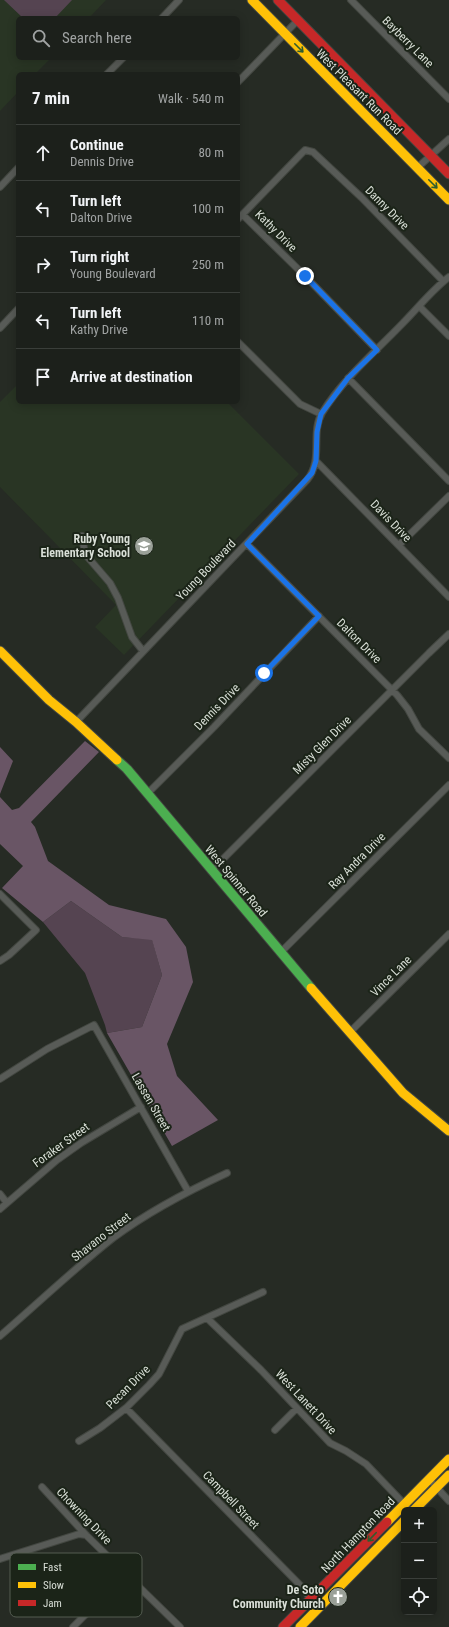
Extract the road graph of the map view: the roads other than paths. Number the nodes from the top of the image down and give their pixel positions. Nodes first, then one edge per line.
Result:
1 (180, 0) edge
2 (252, 0) edge
3 (278, 0) edge
4 (351, 0) edge
5 (164, 16) edge
6 (298, 20) junction
7 (285, 33) junction
8 (121, 60) edge
9 (109, 72) edge
10 (240, 80) edge
11 (449, 99) edge
12 (449, 139) edge
13 (431, 156) junction
14 (417, 168) junction
15 (16, 170) edge
16 (449, 174) edge
17 (0, 187) edge
18 (449, 200) edge
19 (240, 217) edge
20 (449, 277) edge
21 (443, 281) junction
22 (419, 306) junction
23 (16, 311) edge
24 (0, 328) edge
25 (449, 336) edge
26 (240, 344) edge
27 (377, 350) junction
28 (348, 378) junction
29 (321, 414) junction
30 (316, 461) junction
31 (449, 481) edge
32 (449, 496) edge
33 (82, 536) dead end
34 (247, 544) junction
35 (399, 545) junction
36 (449, 597) edge
37 (319, 616) junction
38 (449, 634) edge
39 (0, 651) edge
40 (143, 651) junction
41 (392, 690) junction
42 (76, 722) junction
43 (449, 758) edge
44 (449, 785) edge
45 (147, 794) junction
46 (211, 871) junction
47 (0, 894) edge
48 (449, 934) edge
49 (280, 953) junction
50 (0, 961) edge
51 (349, 1033) junction
52 (0, 1080) edge
53 (141, 1107) junction
54 (449, 1130) edge
55 (227, 1173) dead end
56 (188, 1192) junction
57 (0, 1194) edge
58 (7, 1203) junction
59 (0, 1209) edge
60 (263, 1292) dead end
61 (207, 1318) junction
62 (0, 1336) edge
63 (126, 1408) junction
64 (297, 1408) junction
65 (275, 1430) dead end
66 (78, 1441) dead end
67 (449, 1458) edge
68 (449, 1475) edge
69 (428, 1479) junction
70 (42, 1487) dead end
71 (436, 1488) junction
72 (449, 1500) edge
73 (407, 1507) edge
74 (417, 1507) edge
75 (401, 1512) edge
76 (401, 1524) edge
77 (384, 1525) junction
78 (392, 1533) junction
79 (86, 1535) junction
80 (19, 1553) edge
81 (104, 1553) edge
82 (10, 1556) edge
83 (0, 1559) edge
84 (338, 1571) junction
85 (347, 1579) junction
86 (142, 1590) edge
87 (311, 1599) junction
88 (317, 1609) junction
89 (83, 1617) edge
90 (73, 1627) edge
91 (180, 1627) edge
92 (283, 1627) edge
93 (300, 1627) edge

1 - 5 street
2 - 7 main road, West Pleasant Run Road
3 - 6 main road, West Pleasant Run Road
4 - 11 street, Bayberry Lane
6 - 7 street
6 - 13 main road, West Pleasant Run Road
7 - 10 street
7 -> 14 main road, West Pleasant Run Road
8 - 9 street
12 - 13 street
13 - 14 street
13 - 16 main road, West Pleasant Run Road
14 -> 18 main road, West Pleasant Run Road
15 - 17 street
19 - 21 street, Danny Drive
19 - 27 street, Kathy Drive
20 - 21 street, Young Boulevard
21 - 22 street, Young Boulevard
22 - 25 street
22 - 27 street, Young Boulevard
23 - 24 street
26 - 29 street
27 - 28 street, Young Boulevard
28 - 29 street, Young Boulevard
28 - 31 street
29 - 30 street, Young Boulevard
30 - 34 street, Young Boulevard
30 - 35 street, Davis Drive
32 - 35 street
33 - 40 street
34 - 37 street, Dalton Drive
34 - 40 street, Young Boulevard
35 - 36 street, Davis Drive
37 - 41 street, Dalton Drive
37 - 45 street, Dennis Drive
38 - 41 street, Misty Glen Drive
39 - 42 main road, West Spinner Road
40 - 42 street, Young Boulevard
41 - 43 street, Dalton Drive
41 - 46 street, Misty Glen Drive
42 - 45 main road, West Spinner Road
44 - 49 street, Ray Andra Drive
45 - 46 main road, West Spinner Road
46 - 49 main road, West Spinner Road
47 - 50 street
48 - 51 street, Vince Lane
49 - 51 main road, West Spinner Road
51 - 54 main road, West Spinner Road
52 - 53 street, Lassen Street
53 - 56 street, Lassen Street
53 - 58 street, Foraker Street
55 - 56 street, Shavano Street
56 - 62 street, Shavano Street
57 - 58 street
58 - 59 street, Foraker Street
60 - 61 street, Pecan Drive
61 - 63 street, Pecan Drive
61 - 64 street, West Lanett Drive
63 - 66 street, Pecan Drive
63 - 87 street, Campbell Street
64 - 65 street
64 - 73 street, West Lanett Drive
67 - 69 main road, North Hampton Road
68 - 71 main road, North Hampton Road
69 - 71 street
69 - 73 main road, North Hampton Road
70 - 79 street, Chowning Drive
71 - 72 street
71 - 74 main road, North Hampton Road
75 - 77 main road, North Hampton Road
76 - 78 main road, North Hampton Road
77 - 78 main road
77 -> 84 main road, North Hampton Road
78 - 85 main road, North Hampton Road
79 - 80 street
79 - 81 street, Chowning Drive
82 - 83 street
84 - 85 main road
84 - 87 main road, North Hampton Road
85 - 88 main road, North Hampton Road
86 - 91 street, Chowning Drive
87 - 88 street, Campbell Street
87 - 92 main road, North Hampton Road
88 - 93 main road, North Hampton Road
89 - 90 street

